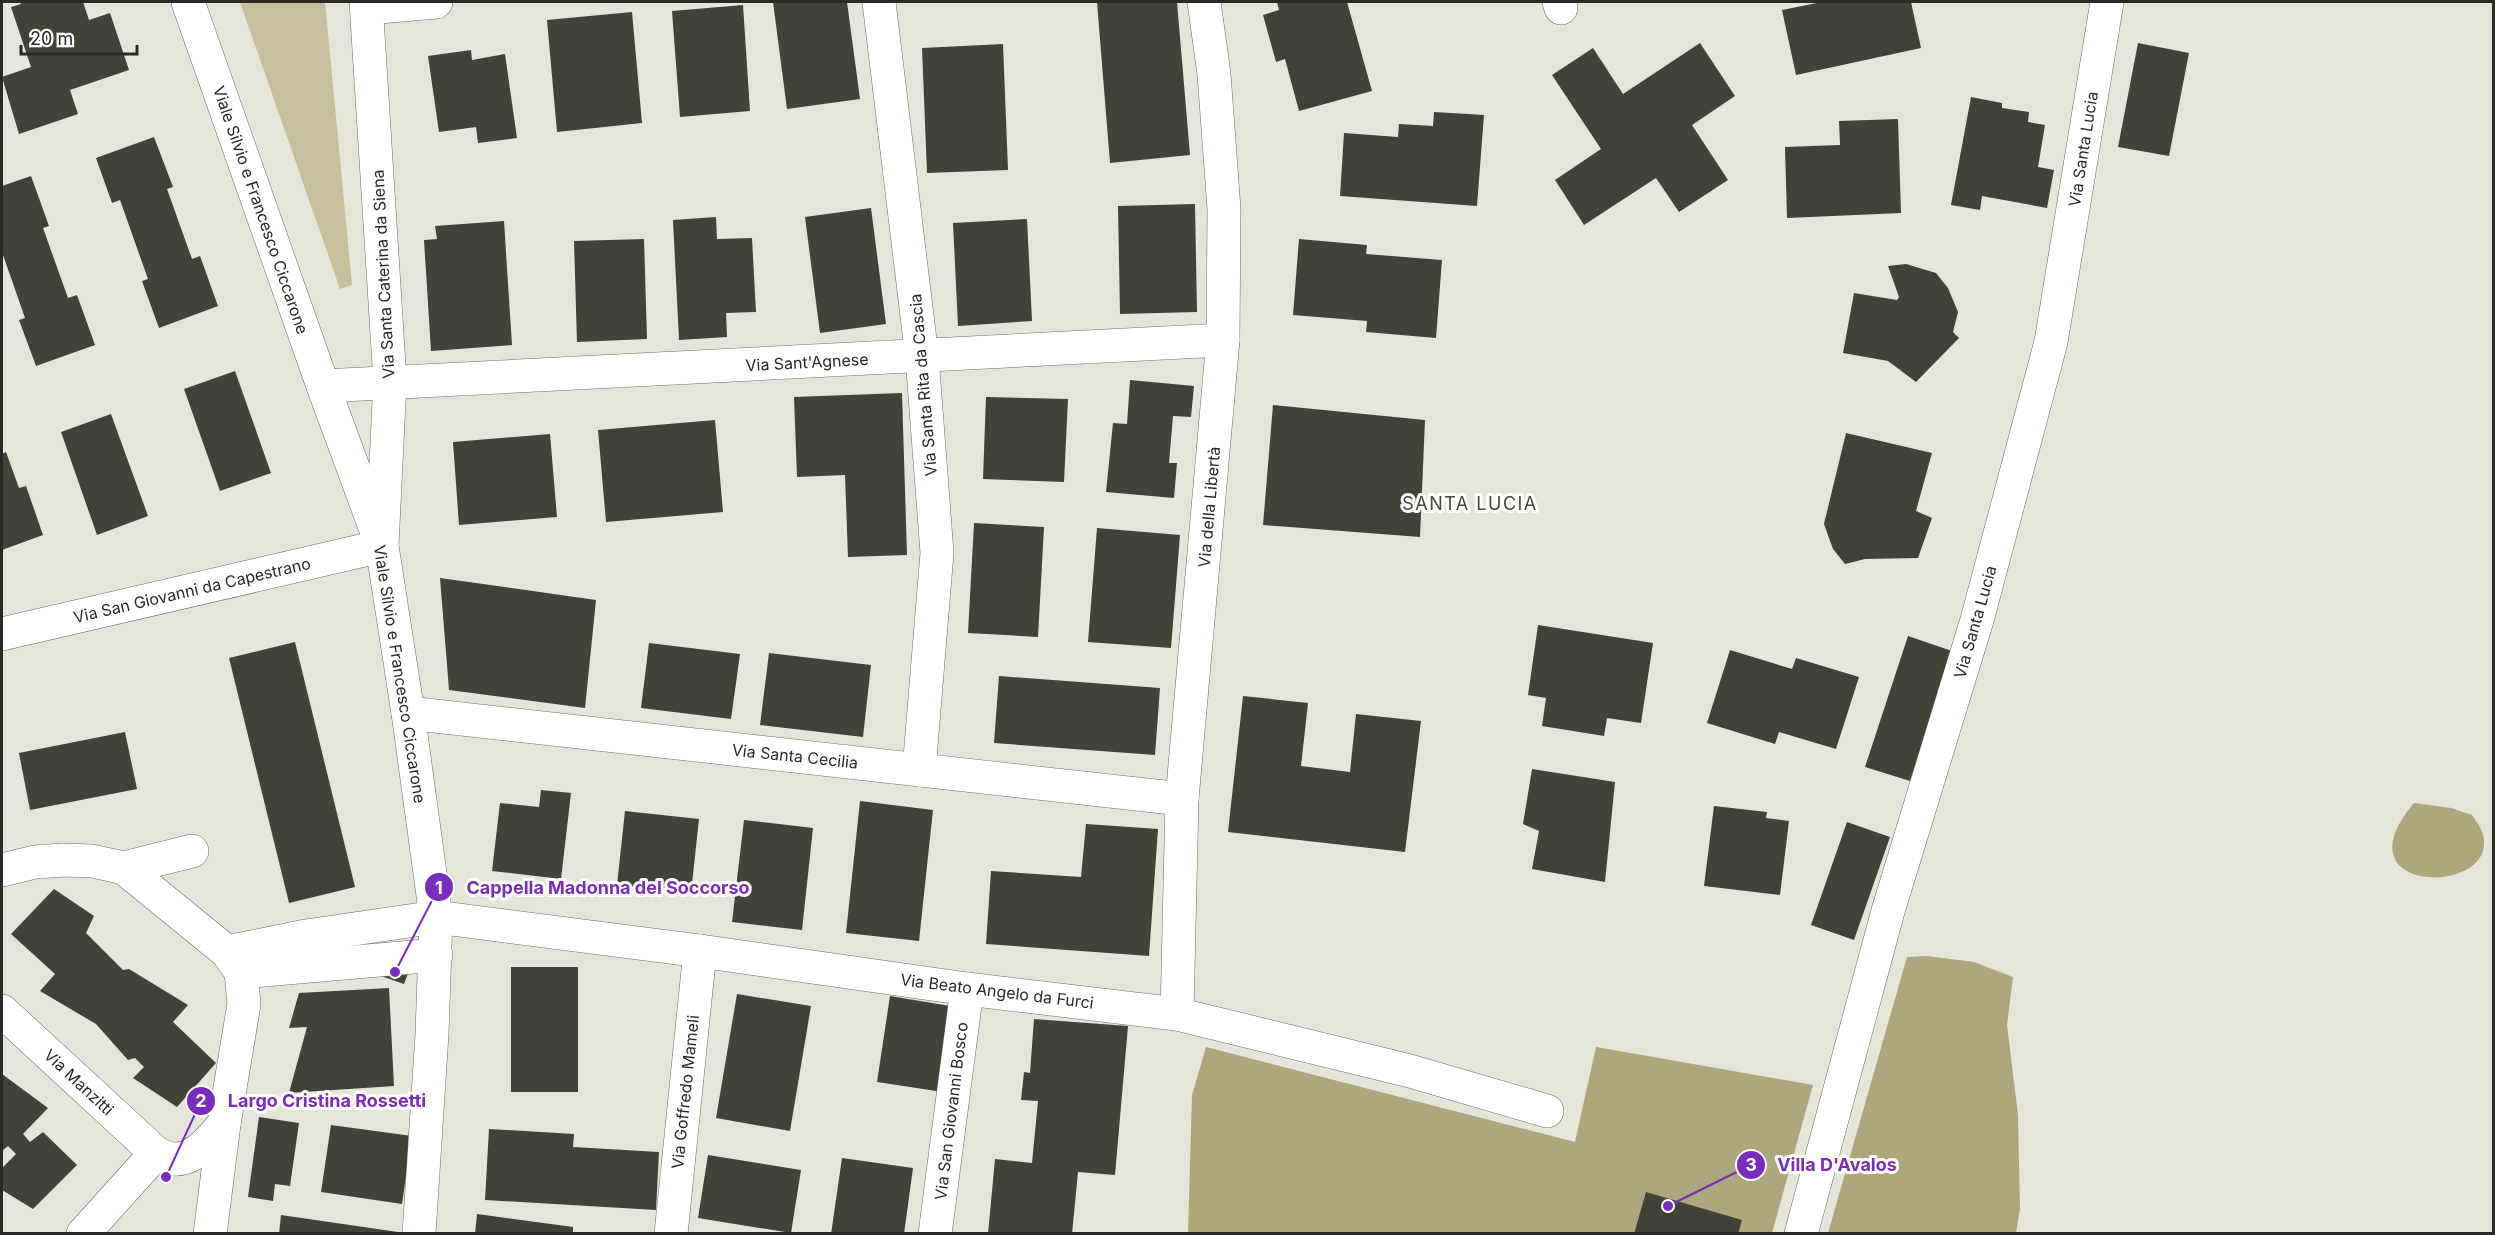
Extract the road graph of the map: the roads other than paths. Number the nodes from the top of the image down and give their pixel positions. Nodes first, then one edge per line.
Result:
1 (188, 2) edge
2 (436, 2) edge
3 (879, 2) edge
4 (1204, 2) edge
5 (2107, 2) edge
6 (367, 5) edge
7 (1223, 340) junction
8 (922, 357) junction
9 (390, 381) junction
10 (323, 386) junction
11 (382, 546) junction
12 (2, 633) edge
13 (408, 713) junction
14 (920, 770) junction
15 (1182, 799) junction
16 (192, 851) dead end
17 (124, 868) junction
18 (2, 870) edge
19 (436, 917) junction
20 (700, 951) junction
21 (436, 955) junction
22 (234, 962) junction
23 (967, 989) junction
24 (2, 1011) edge
25 (1177, 1014) junction
26 (1548, 1111) dead end
27 (224, 1124) junction
28 (156, 1154) junction
29 (83, 1233) edge
30 (210, 1233) edge
31 (420, 1233) edge
32 (670, 1233) edge
33 (935, 1233) edge
34 (1801, 1233) edge

1 - 10 street, Viale Silvio e Francesco Ciccarone
2 - 6 street
3 - 8 street, Via Santa Rita da Cascia
4 - 7 street, Via della Libertà
5 - 34 street, Via Santa Lucia
6 - 9 street, Via Santa Caterina da Siena
7 - 8 street, Via Sant'Agnese
7 - 15 street, Via della Libertà
8 - 9 street, Via Sant'Agnese
8 - 14 street, Via Santa Rita da Cascia
9 - 10 street, Via Sant'Agnese
9 - 11 street, Via Santa Caterina da Siena
10 - 11 street, Viale Silvio e Francesco Ciccarone
11 - 12 street, Via San Giovanni da Capestrano
11 - 13 street, Viale Silvio e Francesco Ciccarone
13 - 14 street, Via Santa Cecilia
13 - 19 street, Viale Silvio e Francesco Ciccarone
14 - 15 street, Via Santa Cecilia
15 - 25 street, Via della Libertà
16 - 17 street
17 - 18 street
17 - 22 street
19 - 20 street, Via Beato Angelo da Furci
19 - 21 street, Viale Silvio e Francesco Ciccarone
19 - 22 street, Via Beato Angelo da Furci
20 - 23 street, Via Beato Angelo da Furci
20 - 32 street, Via Goffredo Mameli
21 - 22 street
21 - 31 street, Viale Silvio e Francesco Ciccarone
22 - 27 street
23 - 25 street, Via Beato Angelo da Furci
23 - 33 street, Via San Giovanni Bosco
24 - 28 street, Via Manzitti
25 - 26 street, Via Beato Angelo da Furci
27 - 28 street
27 - 30 street
28 - 29 street

